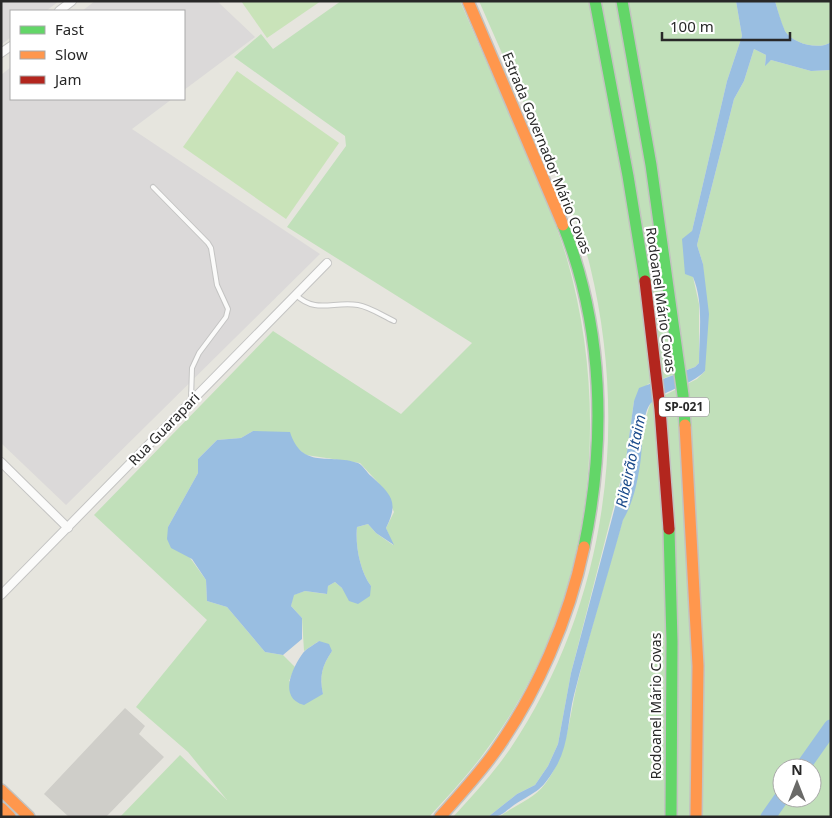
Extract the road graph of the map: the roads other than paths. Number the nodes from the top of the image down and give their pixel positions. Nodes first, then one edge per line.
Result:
1 (72, 1) edge
2 (468, 1) edge
3 (596, 1) edge
4 (622, 1) edge
5 (60, 10) edge
6 (153, 187) dead end
7 (327, 263) dead end
8 (296, 295) junction
9 (394, 321) dead end
10 (191, 402) junction
11 (1, 462) edge
12 (68, 528) junction
13 (1, 595) edge
14 (1, 790) edge
15 (1, 808) edge
16 (10, 817) edge
17 (29, 817) edge
18 (440, 817) edge
19 (671, 817) edge
20 (696, 817) edge

1 - 5 street
2 - 18 highway, Estrada Governador Mário Covas
3 - 19 highway, Rodoanel Mário Covas / SP-021
4 - 20 highway, Rodoanel Mário Covas / SP-021
6 - 10 lane
7 - 8 street, Rua Guarapari
8 - 9 lane
8 - 10 street, Rua Guarapari
10 - 12 street, Rua Guarapari
11 - 12 street
12 - 13 street, Rua Guarapari
14 - 17 highway
15 - 16 highway

